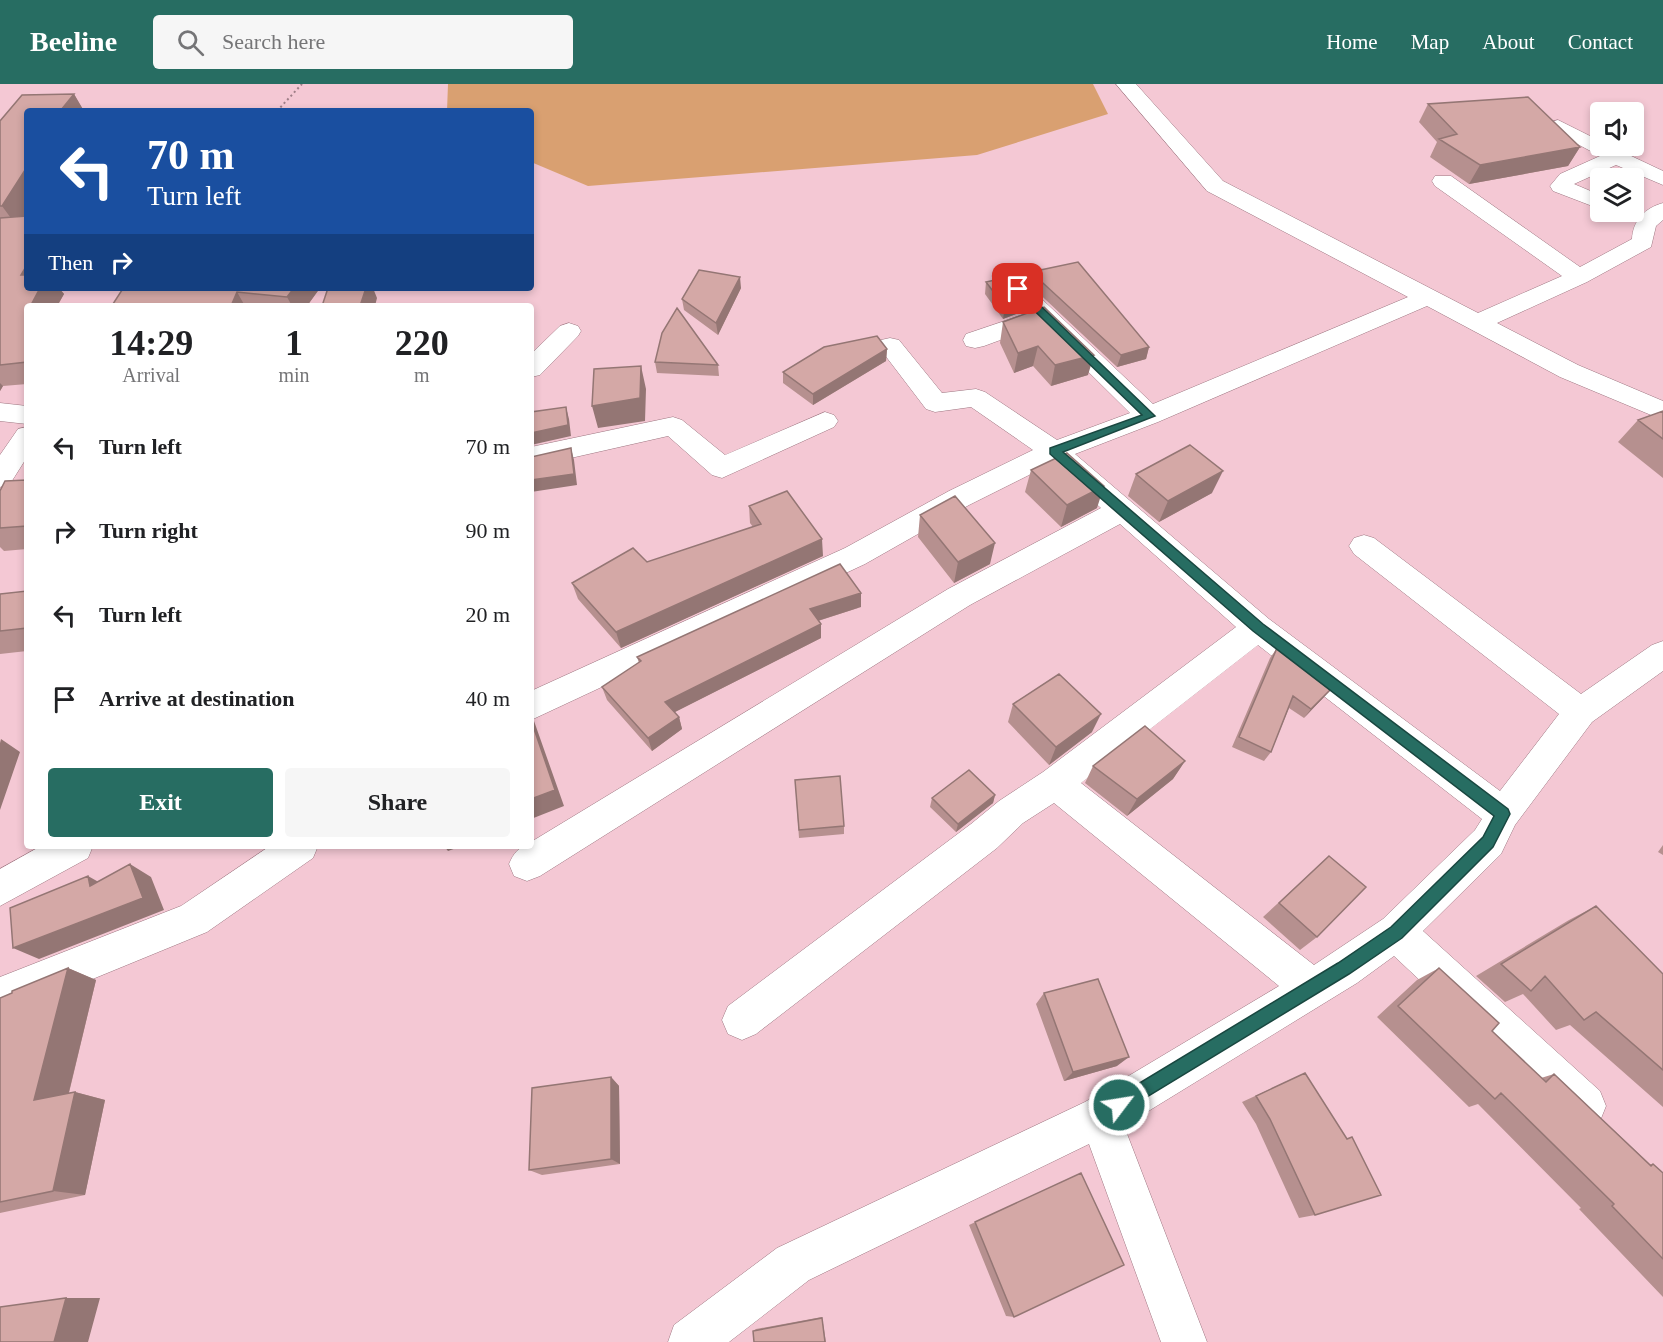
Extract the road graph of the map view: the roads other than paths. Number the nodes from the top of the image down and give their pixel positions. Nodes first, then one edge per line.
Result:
1 (1126, 84) edge
2 (1558, 126) edge
3 (1616, 157) junction
4 (1663, 179) edge
5 (1443, 181) dead end
6 (1590, 198) edge
7 (1649, 228) edge
8 (1004, 276) edge
9 (1580, 277) junction
10 (1426, 298) junction
11 (1044, 315) junction
12 (1477, 323) junction
13 (569, 331) dead end
14 (975, 340) dead end
15 (890, 346) dead end
16 (534, 366) edge
17 (1663, 411) edge
18 (0, 412) edge
19 (24, 415) edge
20 (1149, 416) junction
21 (825, 421) dead end
22 (24, 444) edge
23 (1054, 451) junction
24 (534, 456) edge
25 (0, 477) edge
26 (1120, 510) junction
27 (1364, 546) dead end
28 (1258, 628) junction
29 (1663, 654) edge
30 (534, 705) edge
31 (1580, 712) junction
32 (1055, 783) junction
33 (1503, 814) junction
34 (70, 849) edge
35 (296, 849) edge
36 (527, 864) dead end
37 (0, 889) edge
38 (1396, 932) junction
39 (1312, 988) junction
40 (0, 997) edge
41 (742, 1020) dead end
42 (1100, 1117) junction
43 (1608, 1127) edge
44 (691, 1342) edge
45 (1184, 1342) edge

1 - 10 street
2 - 3 street
3 - 4 street
3 - 6 street
5 - 9 street
7 - 9 street
8 - 11 street
9 - 12 street
10 - 12 street
10 - 20 street
11 - 14 street
11 - 20 street
12 - 17 street
13 - 16 street
15 - 23 street
18 - 19 street
20 - 23 street
21 - 24 street
22 - 25 street
23 - 26 street
23 - 30 street
26 - 28 street
26 - 36 street
27 - 31 street
28 - 32 street
28 - 33 street
29 - 31 street
31 - 33 street
32 - 39 street
32 - 41 street
33 - 38 street
34 - 37 street
35 - 40 street
38 - 39 street
38 - 43 street
39 - 42 street
42 - 44 street
42 - 45 street

